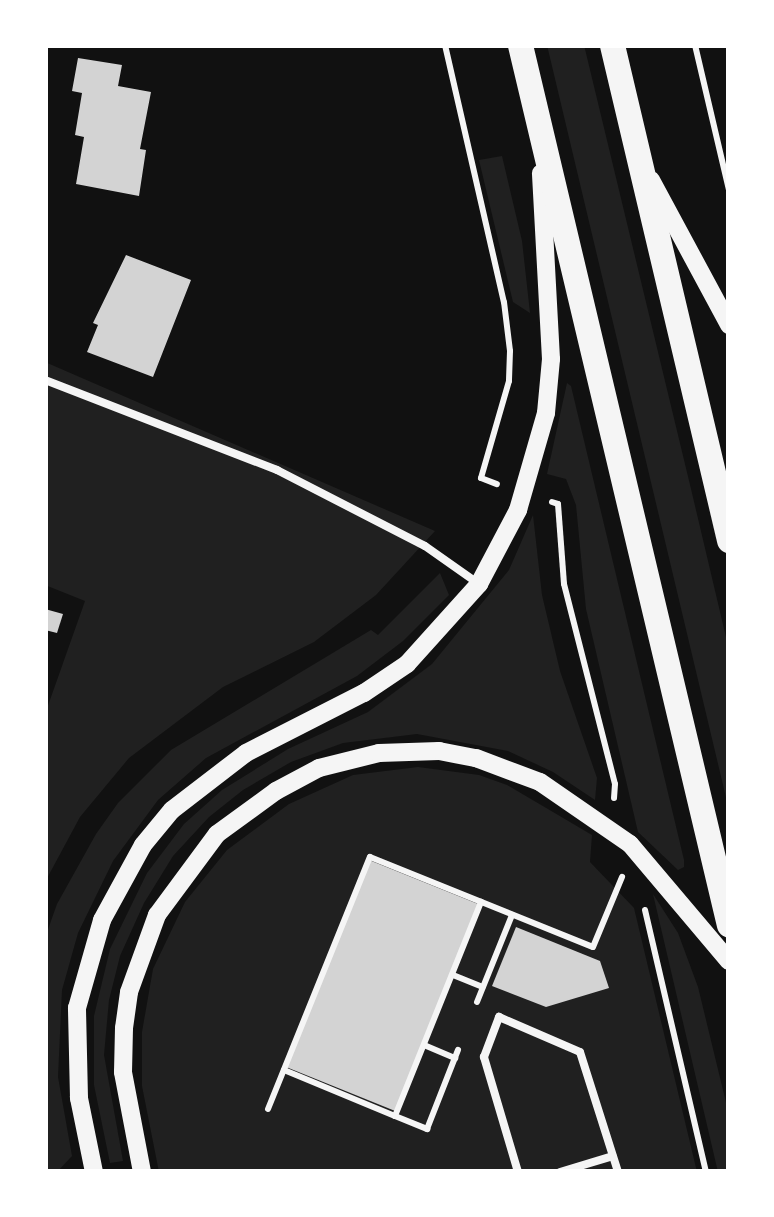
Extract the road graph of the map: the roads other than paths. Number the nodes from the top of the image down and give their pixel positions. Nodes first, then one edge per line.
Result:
1 (520, 45) edge
2 (612, 45) edge
3 (540, 128) junction
4 (639, 156) junction
5 (729, 325) edge
6 (45, 380) edge
7 (729, 540) edge
8 (479, 584) junction
9 (729, 924) edge
10 (729, 961) edge
11 (613, 1156) junction
12 (94, 1172) edge
13 (142, 1172) edge
14 (518, 1172) edge
15 (560, 1172) edge
16 (618, 1172) edge

1 - 3 main road
2 - 4 main road
3 - 8 street
3 - 9 main road
4 - 5 street
4 - 7 main road
6 - 8 lane
8 - 12 street
10 - 13 street
11 - 14 lane
11 - 15 lane
11 - 16 lane

